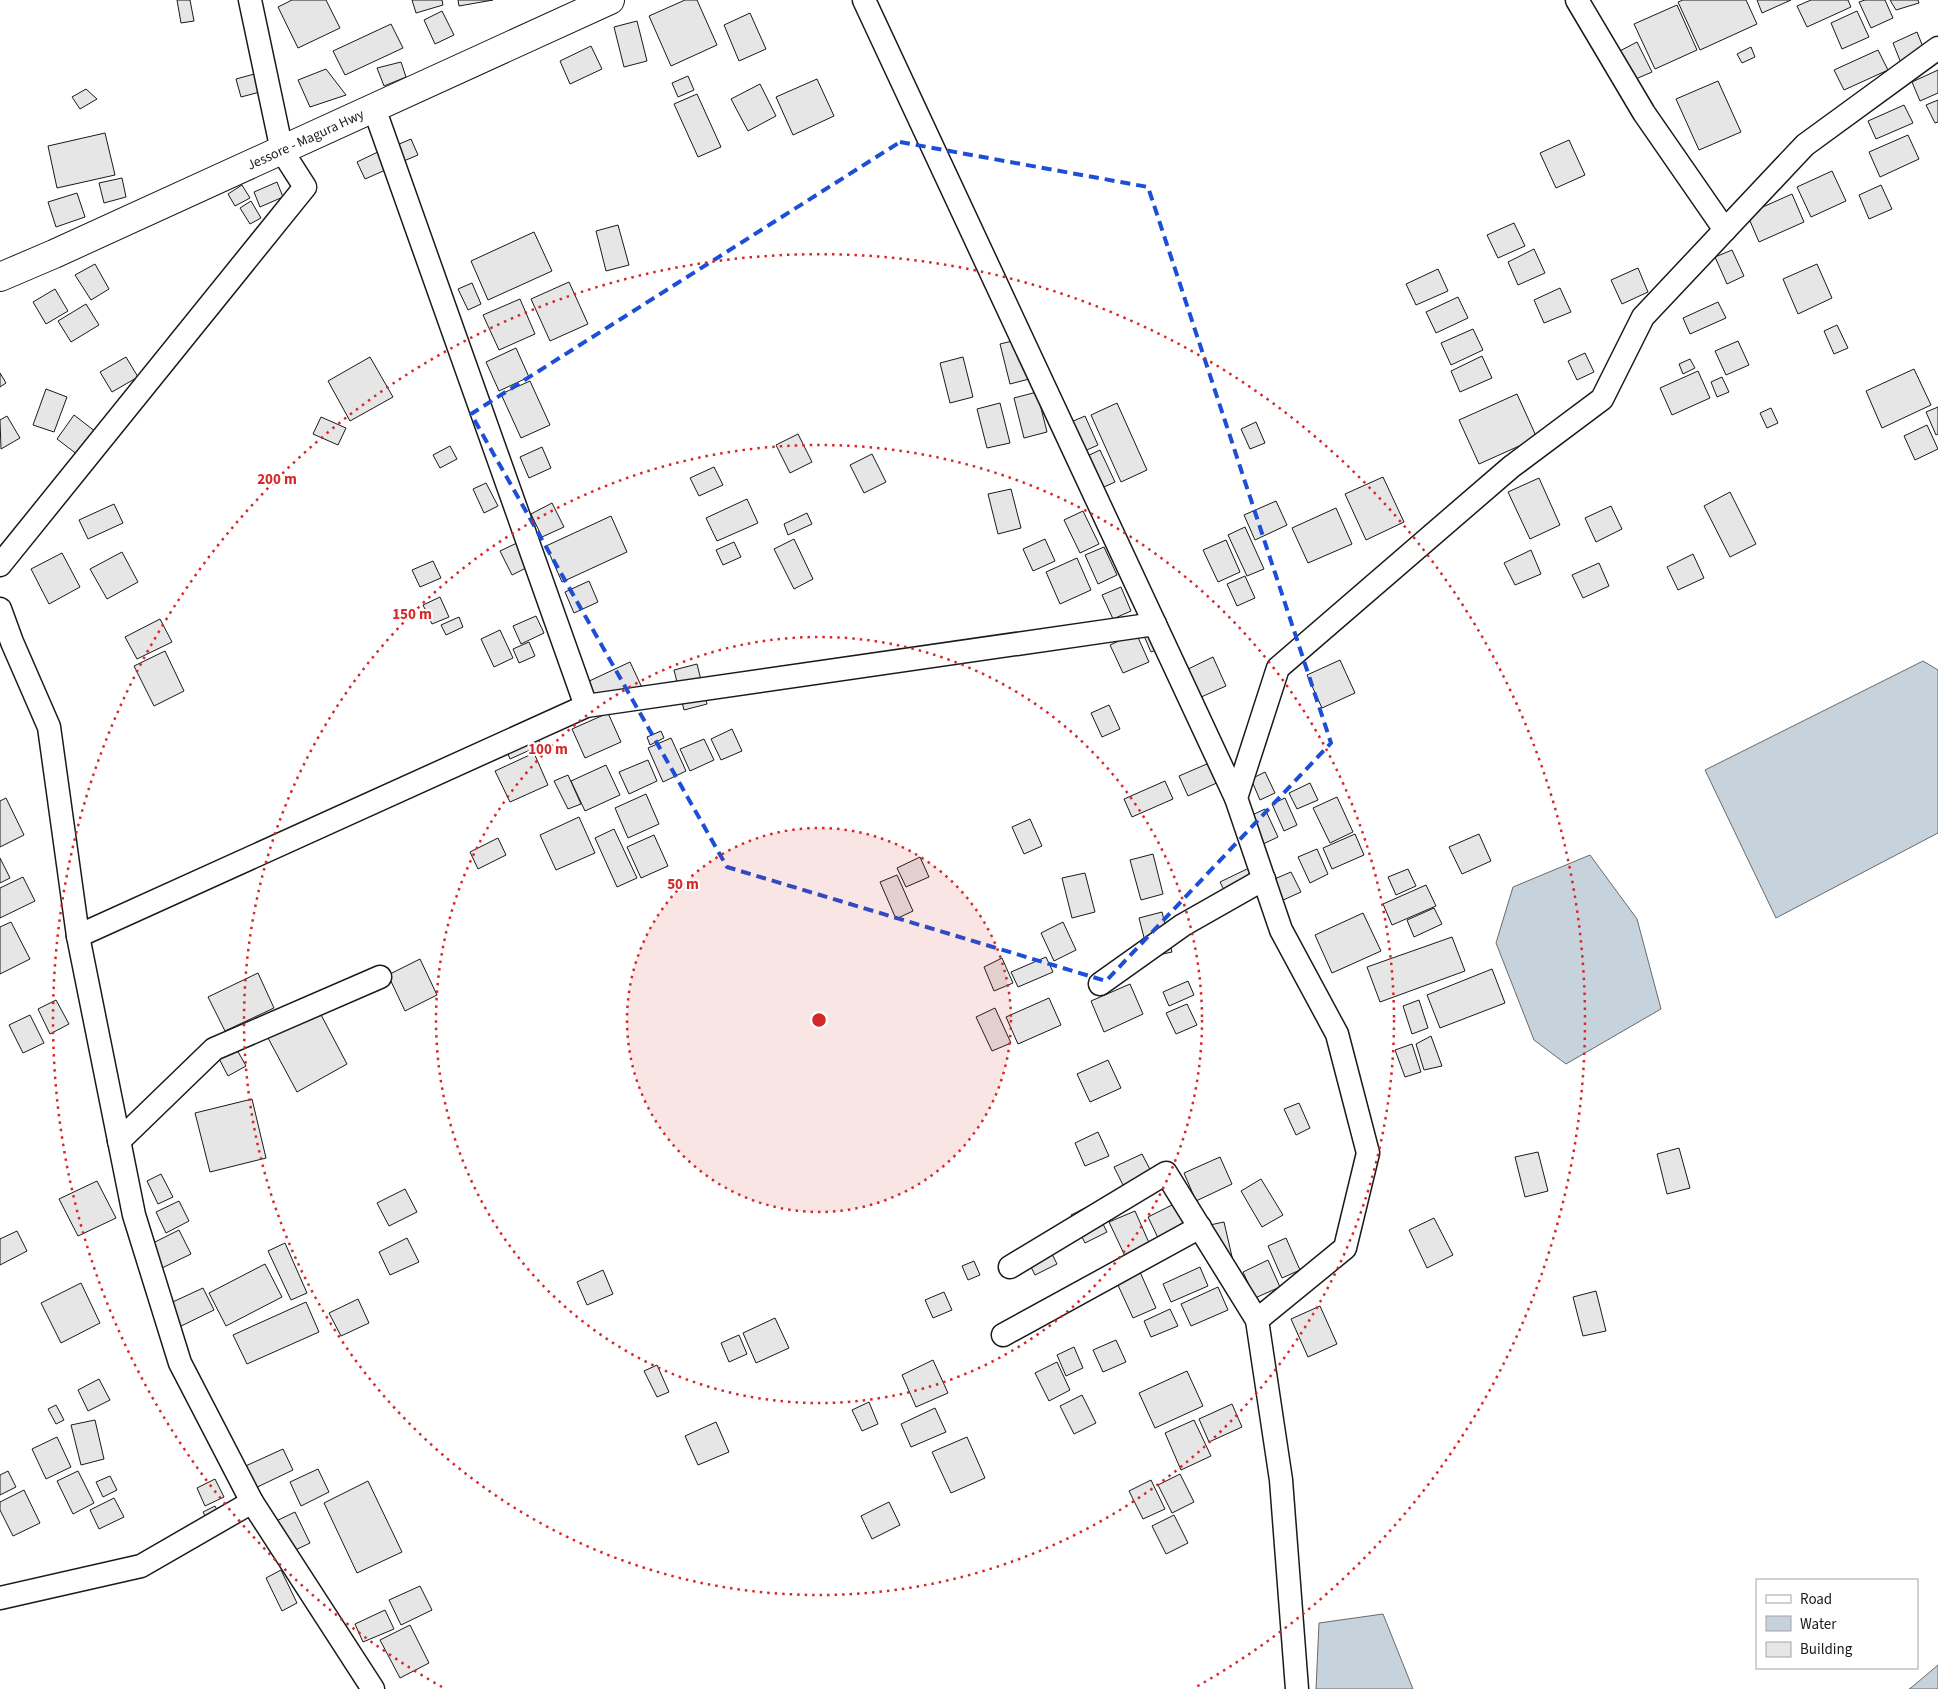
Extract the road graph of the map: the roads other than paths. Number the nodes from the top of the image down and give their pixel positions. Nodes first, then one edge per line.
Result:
1 (250, 0) edge
2 (610, 0) edge
3 (864, 0) edge
4 (1577, 0) edge
5 (1938, 48) edge
6 (374, 108) junction
7 (282, 151) junction
8 (1725, 230) junction
9 (0, 277) edge
10 (0, 565) edge
11 (0, 609) edge
12 (1155, 624) junction
13 (586, 706) junction
14 (1236, 798) junction
15 (1264, 879) junction
16 (78, 936) junction
17 (380, 977) dead end
18 (1100, 984) dead end
19 (119, 1141) junction
20 (1200, 1228) junction
21 (1010, 1267) dead end
22 (1257, 1320) junction
23 (1003, 1335) dead end
24 (252, 1502) junction
25 (0, 1598) edge
26 (373, 1689) edge
27 (1297, 1689) edge

1 - 7 street
2 - 6 highway, Jessore - Magura Hwy
3 - 12 street
4 - 8 street
5 - 8 street
6 - 7 highway, Jessore - Magura Hwy
6 - 13 street
7 - 9 highway, Jessore - Magura Hwy
7 - 10 street
8 - 14 street
11 - 16 street
12 - 13 street
12 - 14 street
13 - 16 street
14 - 15 street
15 - 18 street
15 - 22 street
16 - 19 street
17 - 19 street
19 - 24 street
20 - 21 street
20 - 22 street
20 - 23 street
22 - 27 street
24 - 25 street
24 - 26 street

